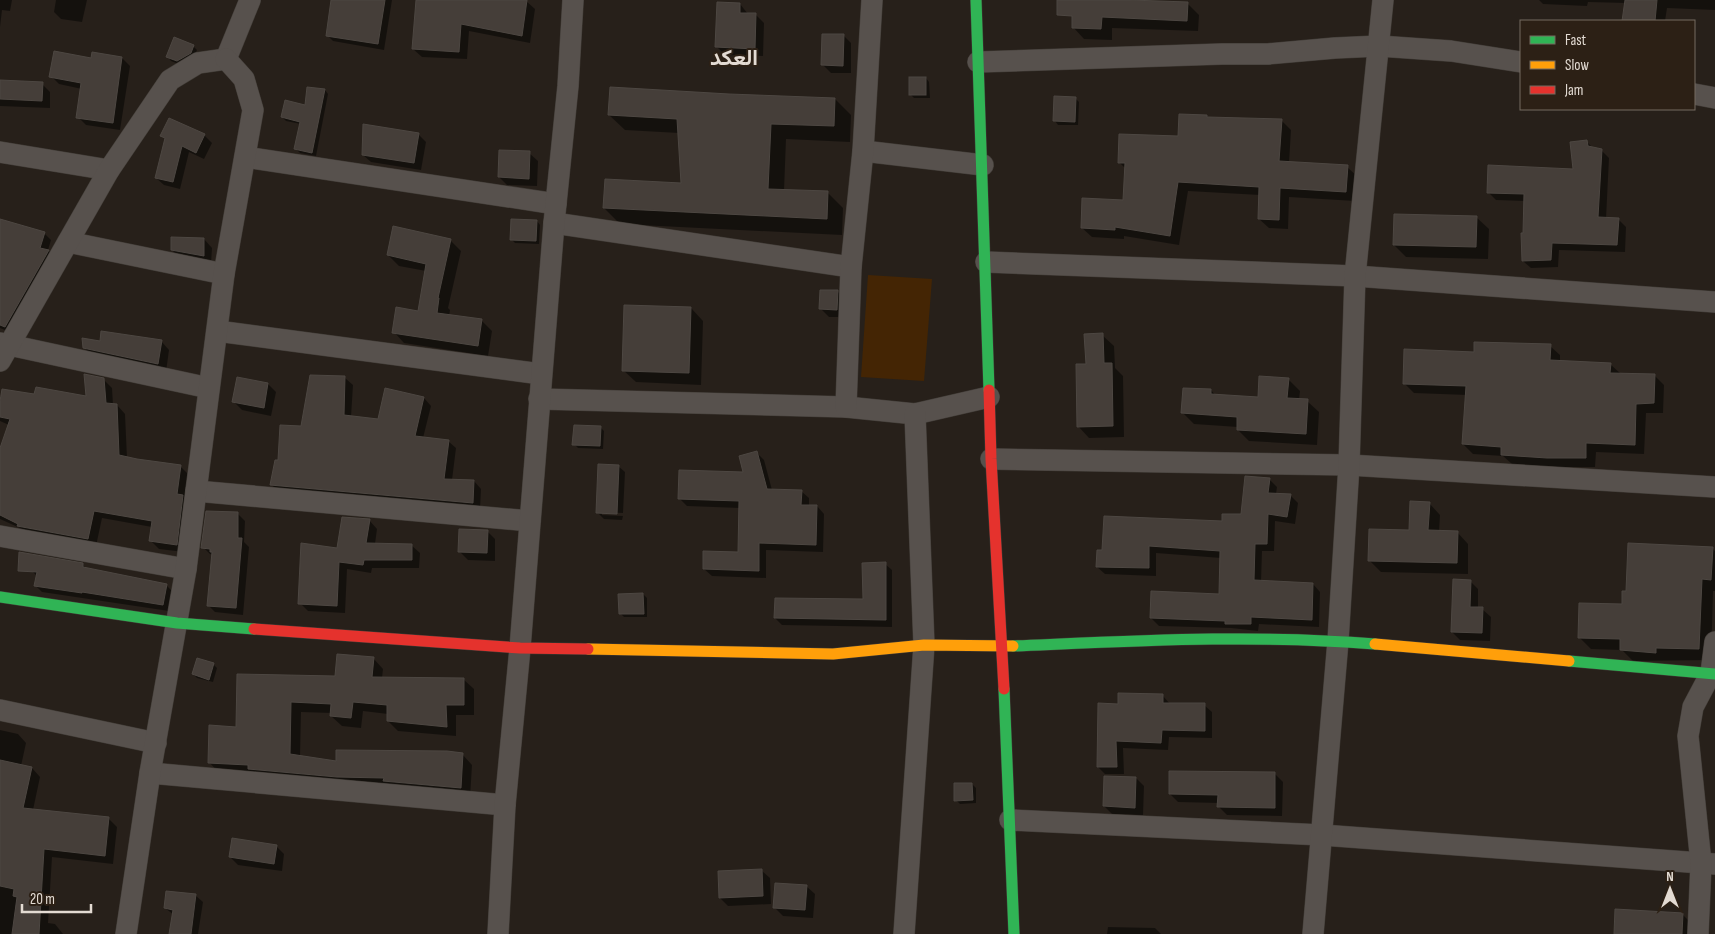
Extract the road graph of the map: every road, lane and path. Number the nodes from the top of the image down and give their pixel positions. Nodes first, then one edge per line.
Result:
1 (250, 0) edge
2 (573, 0) edge
3 (872, 0) edge
4 (976, 0) edge
5 (1383, 0) edge
6 (1379, 46) junction
7 (226, 59) junction
8 (978, 62) junction
9 (1520, 62) edge
10 (1695, 94) edge
11 (1715, 98) edge
12 (862, 151) junction
13 (0, 152) edge
14 (245, 157) junction
15 (983, 166) junction
16 (109, 170) junction
17 (555, 214) junction
18 (68, 242) junction
19 (986, 262) junction
20 (851, 267) junction
21 (224, 274) junction
22 (1355, 276) junction
23 (1715, 302) edge
24 (217, 331) junction
25 (3, 350) edge
26 (541, 374) junction
27 (209, 388) junction
28 (989, 397) junction
29 (539, 399) junction
30 (846, 407) junction
31 (915, 414) junction
32 (991, 459) junction
33 (1349, 464) junction
34 (1715, 488) edge
35 (196, 492) junction
36 (530, 521) junction
37 (0, 536) edge
38 (186, 569) junction
39 (0, 597) edge
40 (177, 623) junction
41 (1338, 641) junction
42 (1715, 642) edge
43 (924, 645) junction
44 (1002, 647) junction
45 (520, 648) junction
46 (1713, 674) edge
47 (0, 710) edge
48 (156, 743) junction
49 (150, 773) junction
50 (505, 805) junction
51 (1010, 820) junction
52 (1322, 835) junction
53 (1708, 864) edge
54 (126, 934) edge
55 (498, 934) edge
56 (904, 934) edge
57 (1014, 934) edge
58 (1314, 934) edge
59 (1698, 934) edge

1 - 7 street
2 - 17 street
3 - 12 street
4 - 8 street
5 - 6 street
6 - 8 street
6 - 9 street
6 - 22 street
7 - 14 street
7 - 16 street
8 - 15 street
10 - 11 street
12 - 15 street
12 - 20 street
13 - 16 street
14 - 17 street
14 - 21 street
15 - 19 street
16 - 18 street
17 - 20 street
17 - 26 street
18 - 21 street
18 - 25 street
19 - 22 street
19 - 28 street
20 - 30 street
21 - 24 street
22 - 23 street
22 - 33 street
24 - 26 street
24 - 27 street
25 - 27 street
26 - 29 street
27 - 35 street
28 - 31 street
28 - 32 street
29 - 30 street
29 - 36 street
30 - 31 street
31 - 43 street
32 - 33 street
32 - 44 street
33 - 34 street
33 - 41 street
35 - 36 street
35 - 38 street
36 - 45 street
37 - 38 street
38 - 40 street
39 - 40 street
40 - 45 street
40 - 48 street
41 - 44 street
41 - 46 street
41 - 52 street
42 - 46 street
43 - 44 street
43 - 45 street
43 - 56 street
44 - 51 street
45 - 50 street
46 - 53 street
47 - 48 street
48 - 49 street
49 - 50 street
49 - 54 street
50 - 55 street
51 - 52 street
51 - 57 street
52 - 53 street
52 - 58 street
53 - 59 street

